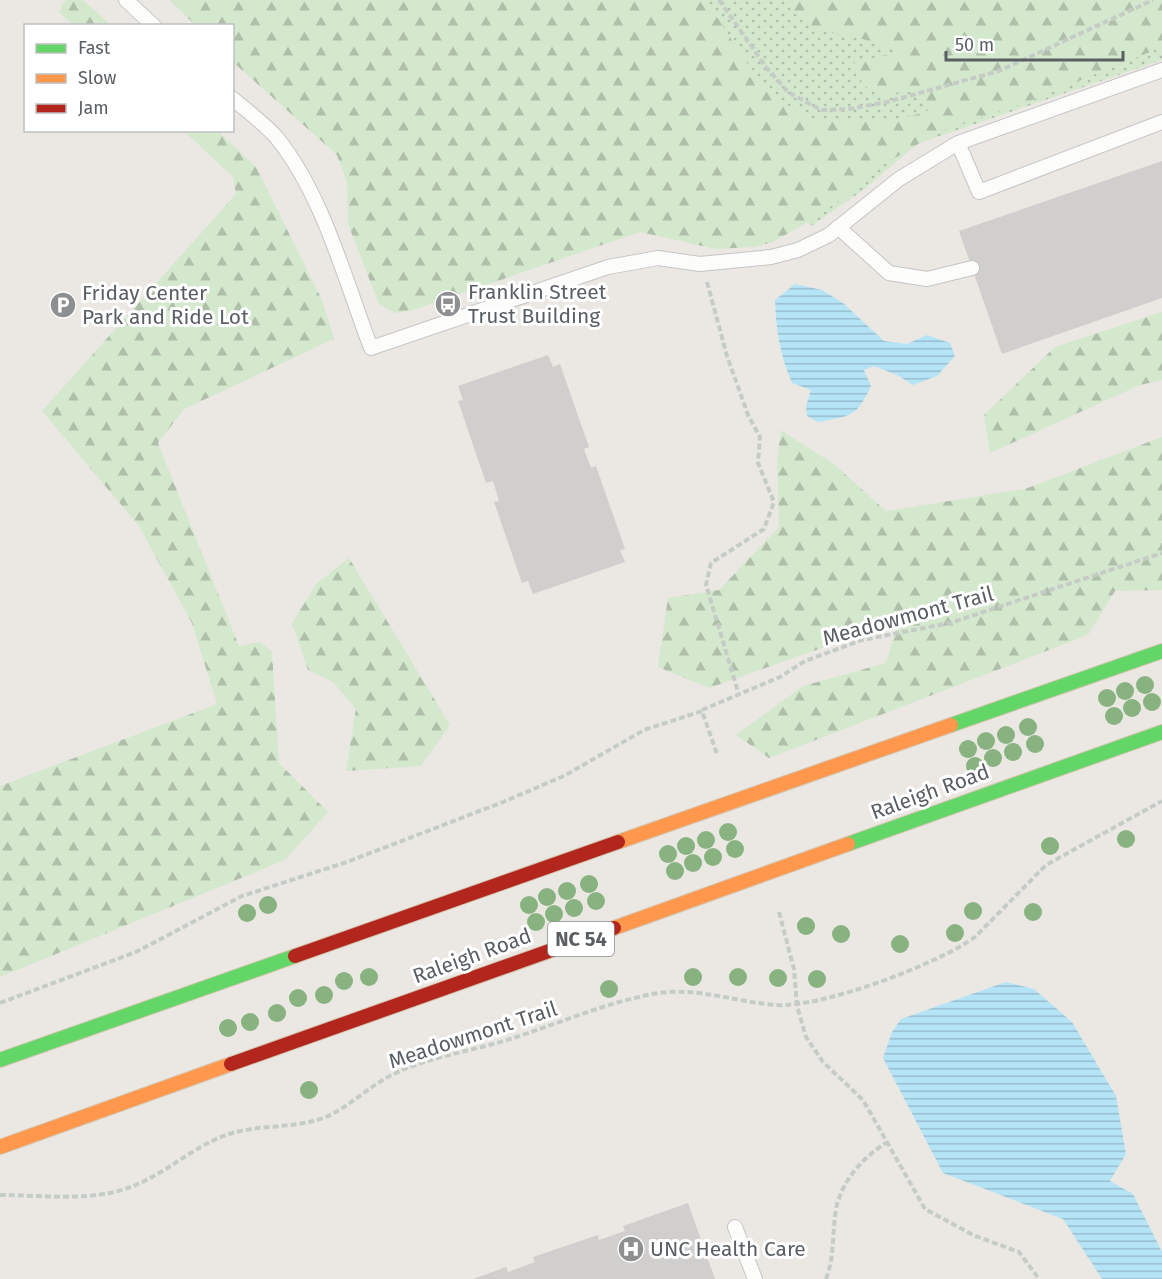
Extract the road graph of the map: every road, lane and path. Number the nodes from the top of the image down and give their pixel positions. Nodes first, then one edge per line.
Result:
1 (126, 0) edge
2 (719, 0) edge
3 (1153, 0) edge
4 (152, 24) edge
5 (1162, 70) edge
6 (234, 100) edge
7 (1162, 122) edge
8 (958, 142) junction
9 (838, 227) junction
10 (700, 264) junction
11 (972, 268) dead end
12 (1162, 553) edge
13 (1162, 651) edge
14 (739, 695) junction
15 (702, 711) junction
16 (1162, 732) edge
17 (717, 754) dead end
18 (1162, 801) edge
19 (779, 912) dead end
20 (0, 1003) edge
21 (797, 1006) junction
22 (0, 1060) edge
23 (886, 1143) junction
24 (0, 1147) edge
25 (0, 1195) edge
26 (735, 1227) dead end
27 (755, 1279) edge
28 (826, 1279) edge
29 (1039, 1279) edge

1 - 4 lane
2 - 3 path
5 - 8 lane
6 - 10 lane
7 - 8 lane
8 - 9 lane
9 - 10 lane
9 - 11 lane
10 - 14 path
12 - 14 path, Meadowmont Trail
13 - 22 main road
14 - 15 path, Meadowmont Trail
15 - 17 path
15 - 20 path, Meadowmont Trail
16 - 24 main road, Raleigh Road / NC 54
18 - 21 path, Meadowmont Trail
19 - 21 path
21 - 23 path
21 - 25 path, Meadowmont Trail
23 - 28 path
23 - 29 path
26 - 27 lane

